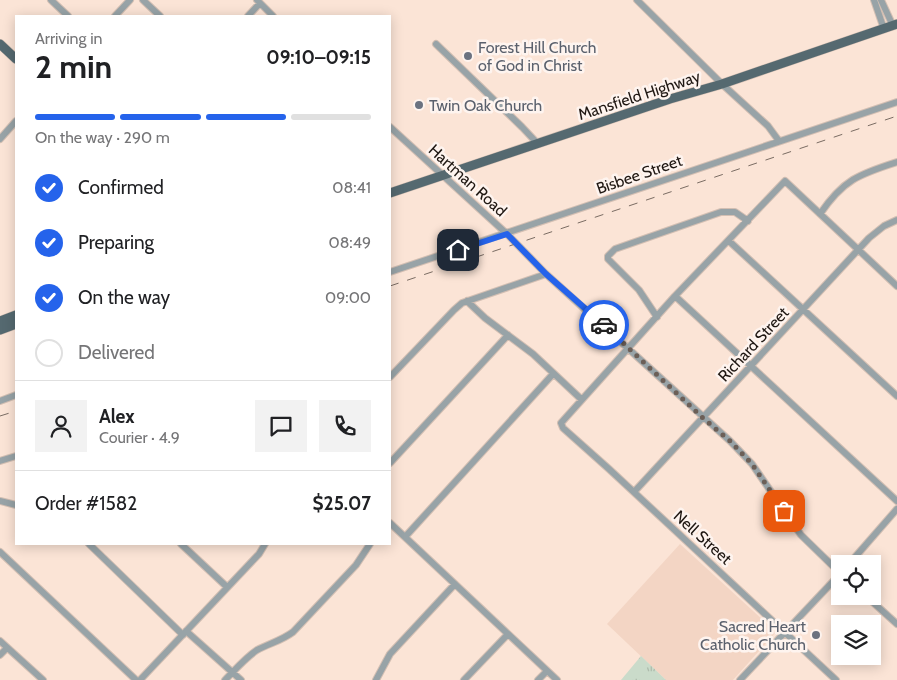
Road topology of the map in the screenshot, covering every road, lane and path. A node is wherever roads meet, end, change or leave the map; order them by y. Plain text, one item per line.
1 (51, 0) edge
2 (130, 0) edge
3 (143, 0) edge
4 (637, 0) edge
5 (874, 0) edge
6 (881, 0) edge
7 (258, 2) edge
8 (67, 15) edge
9 (116, 15) edge
10 (159, 15) edge
11 (249, 15) edge
12 (272, 15) edge
13 (895, 25) edge
14 (884, 29) junction
15 (0, 44) edge
16 (436, 44) dead end
17 (15, 58) edge
18 (722, 84) junction
19 (897, 102) edge
20 (15, 122) edge
21 (391, 129) edge
22 (0, 139) edge
23 (779, 140) junction
24 (538, 144) junction
25 (897, 162) edge
26 (443, 175) junction
27 (391, 193) edge
28 (820, 214) junction
29 (897, 220) edge
30 (748, 221) junction
31 (507, 234) junction
32 (729, 241) junction
33 (858, 249) junction
34 (391, 272) edge
35 (546, 274) junction
36 (897, 286) edge
37 (676, 296) junction
38 (466, 301) junction
39 (804, 309) junction
40 (15, 315) edge
41 (657, 317) junction
42 (0, 320) edge
43 (15, 324) edge
44 (0, 330) edge
45 (508, 335) junction
46 (628, 347) junction
47 (751, 367) junction
48 (553, 374) junction
49 (391, 376) edge
50 (15, 395) edge
51 (897, 396) edge
52 (581, 399) junction
53 (0, 401) edge
54 (703, 418) junction
55 (15, 456) edge
56 (0, 461) edge
57 (391, 462) edge
58 (634, 492) junction
59 (0, 501) edge
60 (897, 501) edge
61 (15, 505) edge
62 (897, 509) edge
63 (391, 524) edge
64 (405, 536) junction
65 (90, 545) edge
66 (182, 545) edge
67 (265, 545) edge
68 (369, 545) edge
69 (0, 552) edge
70 (857, 555) edge
71 (831, 564) edge
72 (831, 583) edge
73 (455, 584) junction
74 (227, 587) junction
75 (876, 605) edge
76 (897, 624) edge
77 (785, 632) junction
78 (184, 633) junction
79 (508, 634) junction
80 (0, 641) edge
81 (7, 648) junction
82 (0, 655) edge
83 (547, 671) junction
84 (233, 672) junction
85 (42, 680) edge
86 (136, 680) edge
87 (140, 680) edge
88 (225, 680) edge
89 (241, 680) edge
90 (376, 680) edge
91 (464, 680) edge
92 (538, 680) edge
93 (557, 680) edge
94 (740, 680) edge
95 (835, 680) edge

1 - 8 street
2 - 9 street
3 - 10 street
4 - 18 street
5 - 14 street
6 - 13 street
7 - 11 street
7 - 12 street
13 - 14 main road, Mansfield Highway
14 - 18 main road, Mansfield Highway
15 - 17 main road
16 - 24 street
18 - 23 street
18 - 24 main road, Mansfield Highway
19 - 23 street, Bisbee Street
20 - 22 street
21 - 26 street, Hartman Road
23 - 31 street, Bisbee Street
24 - 26 main road, Mansfield Highway
25 - 28 street
26 - 27 main road, Mansfield Highway
26 - 31 street, Hartman Road
28 - 30 street
28 - 33 street
29 - 33 street, Richard Street
30 - 32 street
30 - 41 street
31 - 34 street, Bisbee Street
31 - 35 street, Hartman Road
32 - 37 street
32 - 39 street
33 - 36 street
33 - 39 street, Richard Street
35 - 38 street
35 - 46 street, Hartman Road
37 - 41 street
37 - 47 street
38 - 45 street
38 - 49 street
39 - 47 street, Richard Street
39 - 51 street
40 - 42 main road
41 - 46 street
43 - 44 main road
45 - 48 street
45 - 57 street
46 - 52 street
46 - 54 street, Hartman Road
47 - 54 street, Richard Street
47 - 60 street
48 - 52 street
48 - 64 street
50 - 53 street
52 - 58 street, Nell Street
54 - 58 street, Richard Street
54 - 71 street, Hartman Road
55 - 56 street
58 - 77 street, Nell Street
59 - 61 street
62 - 70 street
63 - 64 street
64 - 73 street
65 - 78 street
66 - 74 street
67 - 74 street
68 - 84 street
69 - 86 street
72 - 77 street
73 - 79 street
73 - 90 street
74 - 78 street
75 - 76 street
77 - 94 street
77 - 95 street, Nell Street
78 - 84 street
78 - 87 street
79 - 83 street
79 - 91 street
80 - 81 street
81 - 82 street
81 - 85 street
83 - 92 street
83 - 93 street
84 - 88 street
84 - 89 street

